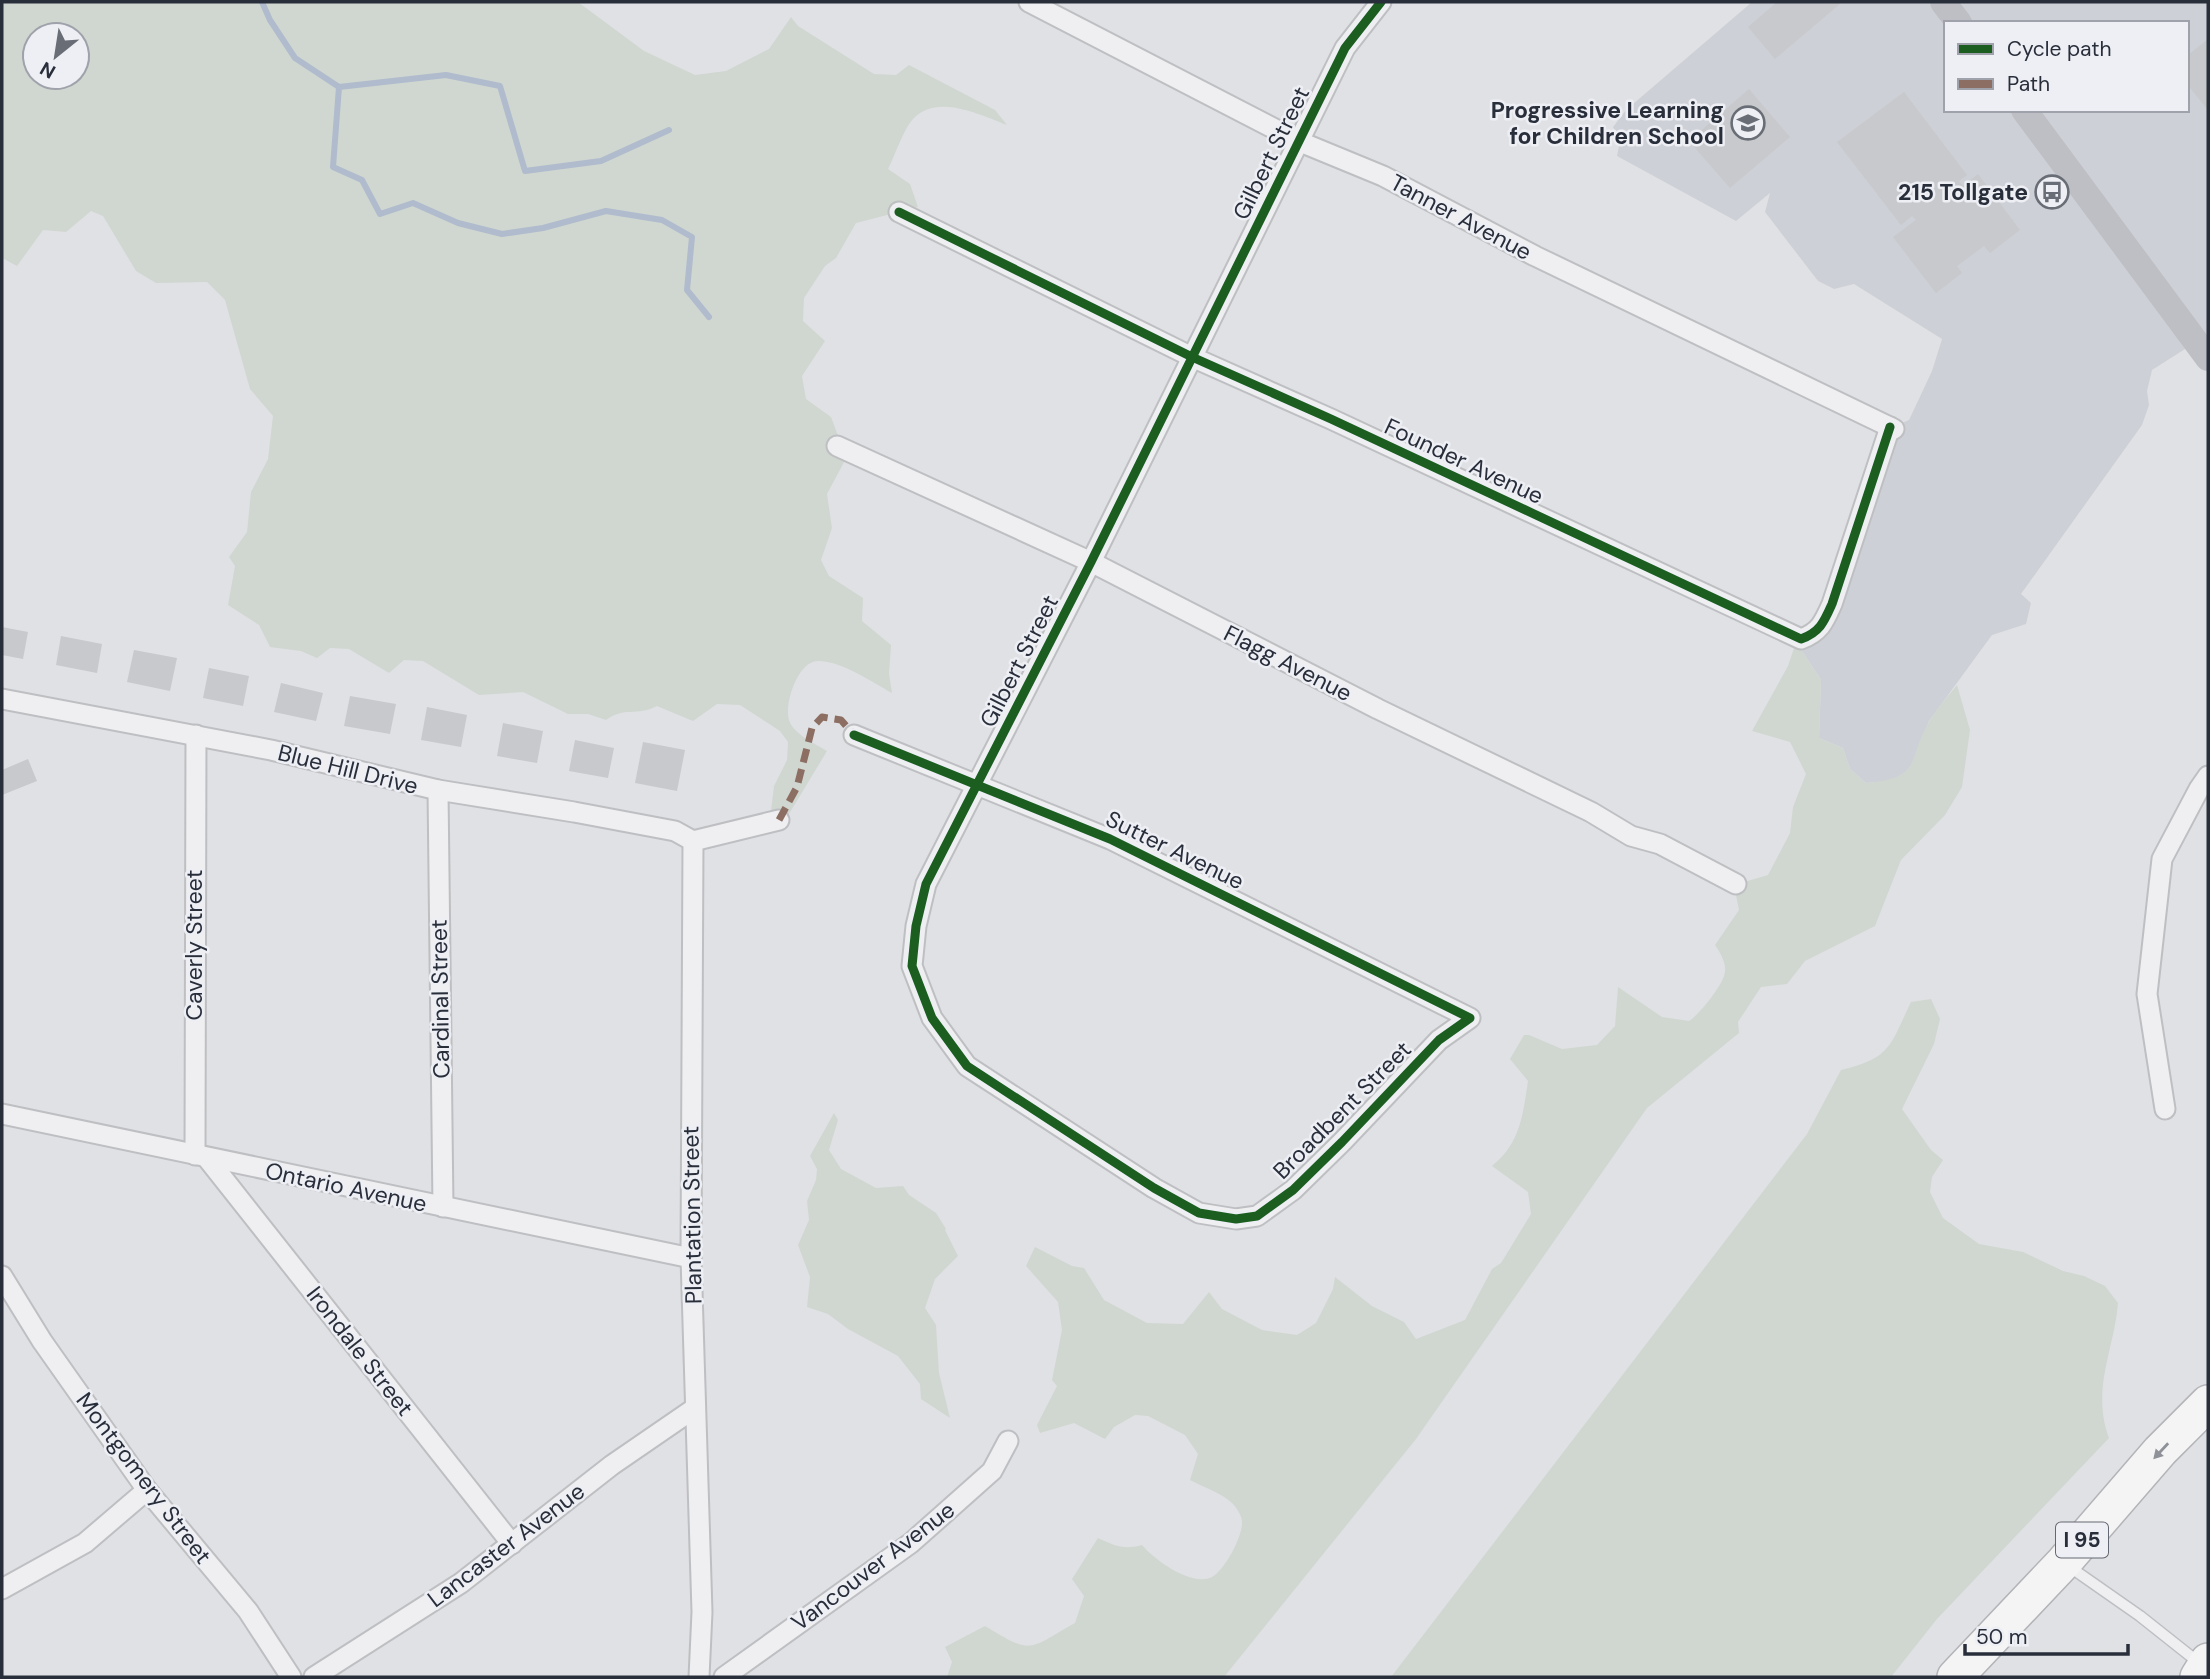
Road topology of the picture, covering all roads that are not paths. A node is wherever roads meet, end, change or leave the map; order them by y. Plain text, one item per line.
1 (1029, 2) edge
2 (1381, 2) edge
3 (1943, 2) edge
4 (1957, 21) edge
5 (2025, 112) edge
6 (1298, 141) junction
7 (899, 212) dead end
8 (1192, 358) junction
9 (2208, 358) edge
10 (1892, 428) joint
11 (837, 446) dead end
12 (1091, 562) junction
13 (2, 699) edge
14 (195, 735) junction
15 (854, 735) dead end
16 (2208, 776) edge
17 (978, 783) junction
18 (439, 790) junction
19 (779, 820) dead end
20 (693, 841) junction
21 (1736, 884) dead end
22 (1470, 1018) joint
23 (2165, 1110) dead end
24 (2, 1114) edge
25 (201, 1156) junction
26 (443, 1207) junction
27 (1236, 1219) joint
28 (691, 1258) junction
29 (2, 1276) edge
30 (2208, 1403) edge
31 (695, 1408) junction
32 (1008, 1441) dead end
33 (147, 1490) junction
34 (512, 1544) junction
35 (2064, 1562) junction
36 (2, 1589) edge
37 (2203, 1669) edge
38 (291, 1677) edge
39 (314, 1677) edge
40 (699, 1677) edge
41 (724, 1677) edge
42 (1955, 1677) edge

1 - 6 street, Tanner Avenue
2 - 6 street, Gilbert Street
3 - 4 main road
5 - 9 main road
6 - 8 street, Gilbert Street
6 - 10 street, Tanner Avenue
7 - 8 street, Founder Avenue
8 - 10 street, Founder Avenue
8 - 12 street, Gilbert Street
11 - 12 street, Flagg Avenue
12 - 17 street, Gilbert Street
12 - 21 street, Flagg Avenue
13 - 14 street, Blue Hill Drive
14 - 18 street, Blue Hill Drive
14 - 25 street, Caverly Street
15 - 17 street, Sutter Avenue
16 - 23 street
17 - 22 street, Sutter Avenue
17 - 27 street, Gilbert Street
18 - 20 street, Blue Hill Drive
18 - 26 street, Cardinal Street
19 - 20 street
20 - 28 street, Plantation Street
22 - 27 street, Broadbent Street
24 - 25 street, Ontario Avenue
25 - 26 street, Ontario Avenue
25 - 34 street, Irondale Street
26 - 28 street, Ontario Avenue
28 - 31 street, Plantation Street
29 - 33 street, Montgomery Street
30 -> 35 highway, I 95
31 - 34 street, Lancaster Avenue
31 - 40 street, Plantation Street
32 - 41 street, Vancouver Avenue
33 - 36 street
33 - 38 street, Montgomery Street
34 - 39 street, Lancaster Avenue
35 - 37 lane
35 - 42 highway, I 95

